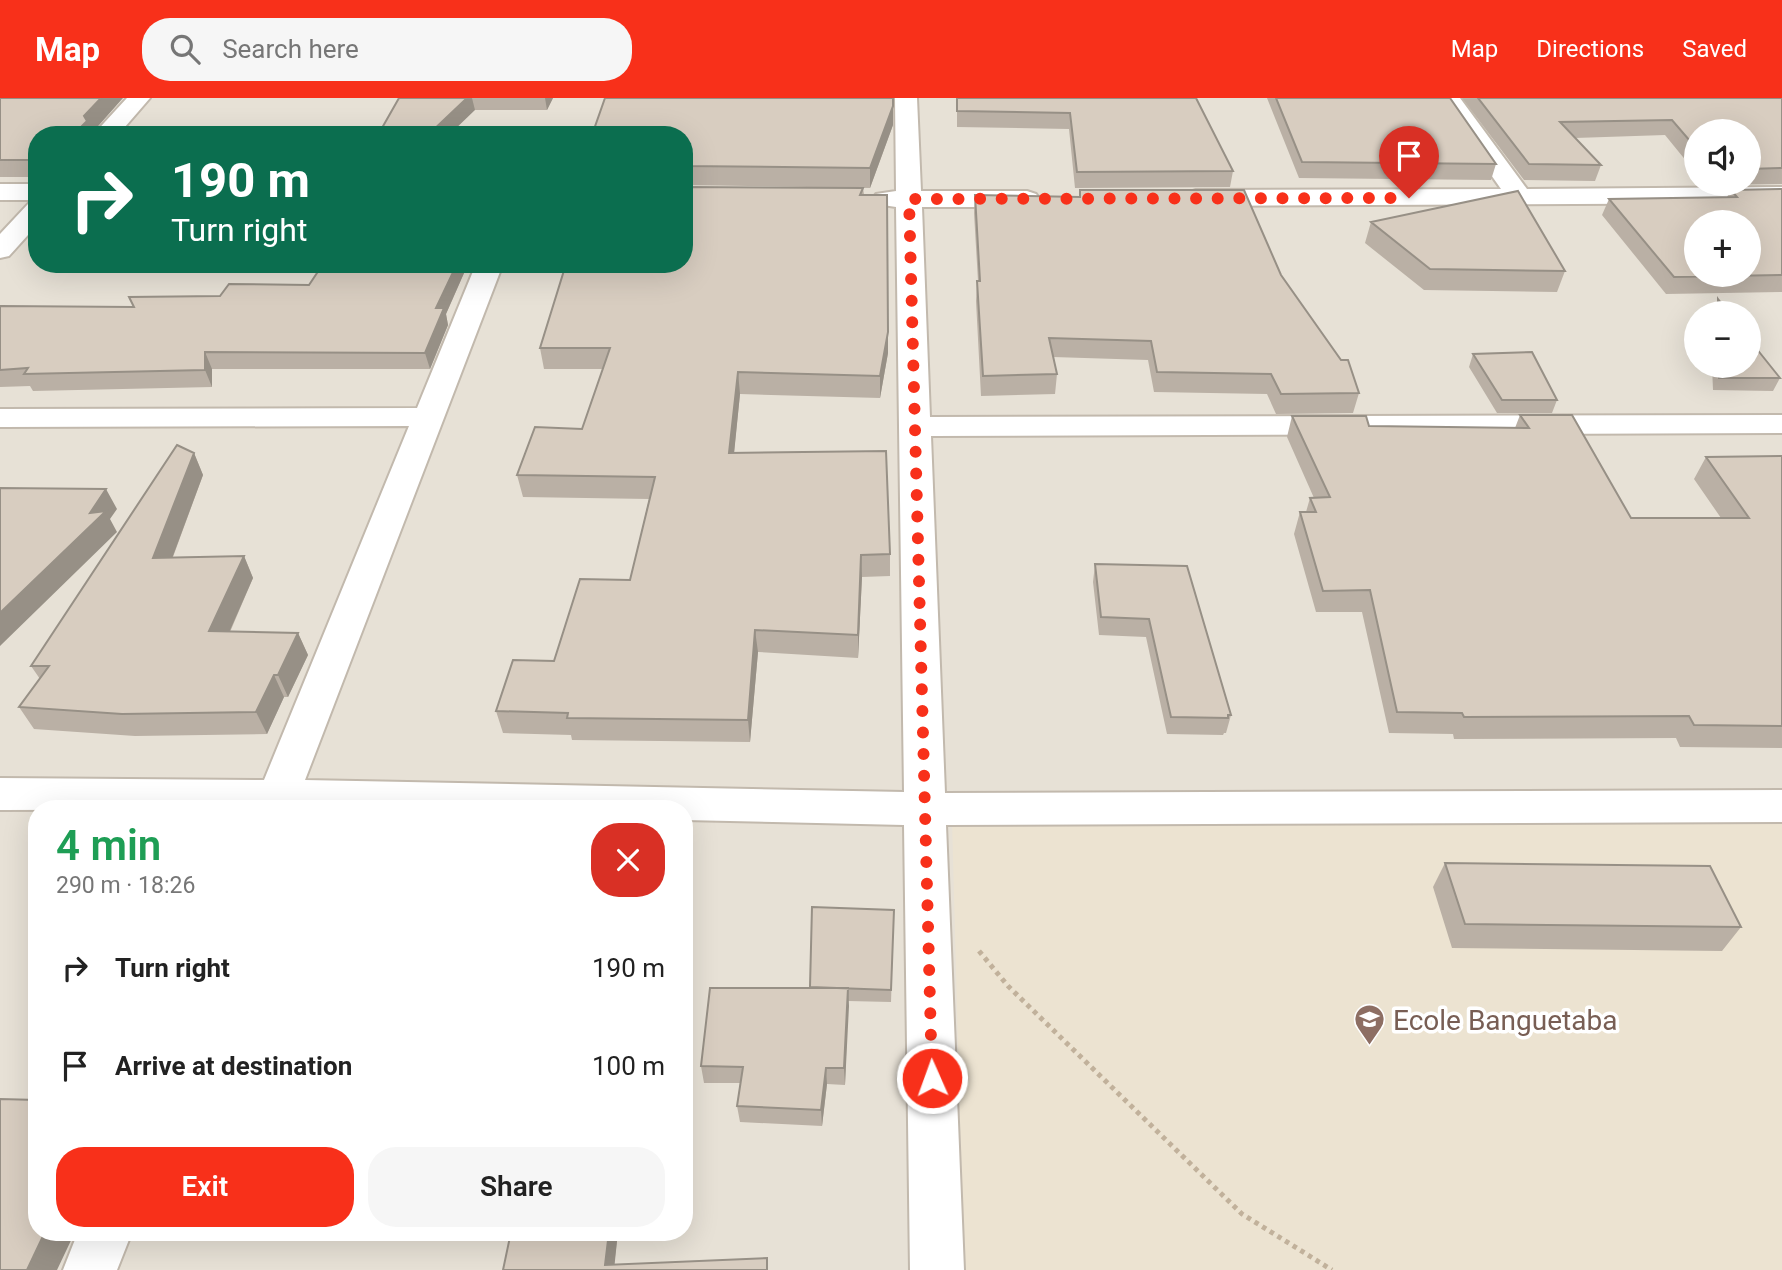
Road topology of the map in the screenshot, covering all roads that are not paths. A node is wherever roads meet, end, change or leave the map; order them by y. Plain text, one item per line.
1 (139, 98) edge
2 (906, 98) edge
3 (1448, 98) edge
4 (113, 126) edge
5 (0, 192) edge
6 (28, 192) edge
7 (1782, 195) edge
8 (1520, 197) junction
9 (856, 198) edge
10 (1172, 198) edge
11 (909, 199) junction
12 (1048, 199) edge
13 (28, 219) edge
14 (0, 250) edge
15 (485, 273) edge
16 (429, 417) junction
17 (0, 418) edge
18 (1782, 424) edge
19 (915, 427) junction
20 (0, 794) edge
21 (207, 800) edge
22 (277, 800) edge
23 (693, 806) edge
24 (1782, 806) edge
25 (925, 809) junction
26 (101, 1241) edge
27 (90, 1270) edge
28 (937, 1270) edge

1 - 4 street
2 - 11 street
3 - 8 street
5 - 6 street
7 - 8 street
8 - 10 street
9 - 11 street
11 - 12 street
11 - 19 street
13 - 14 street
15 - 16 street
16 - 17 street
16 - 22 street
18 - 19 street
19 - 25 street
20 - 21 street
23 - 25 street
24 - 25 street
25 - 28 street
26 - 27 street

